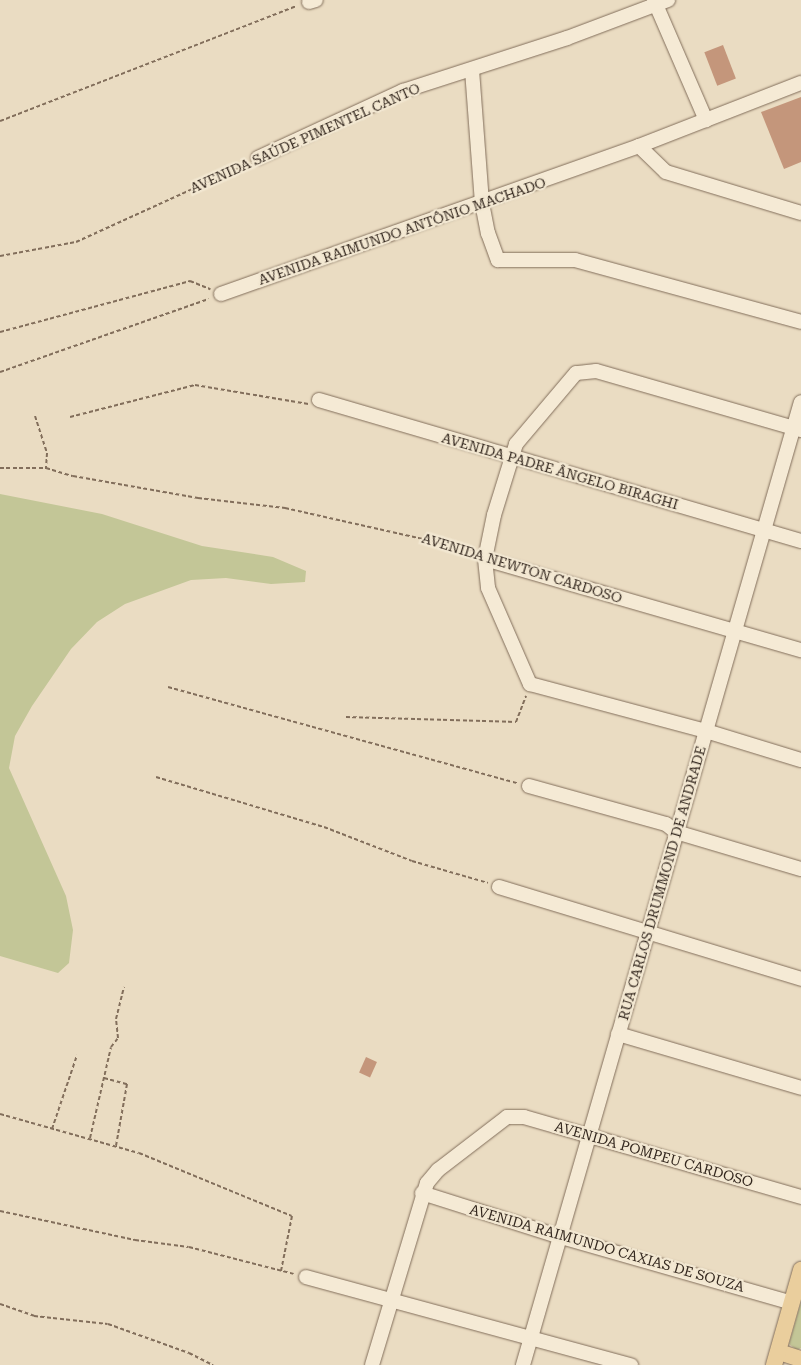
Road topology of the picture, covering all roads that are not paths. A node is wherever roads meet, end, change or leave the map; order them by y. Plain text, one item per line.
1 (659, 2) edge
2 (472, 70) junction
3 (801, 83) edge
4 (706, 120) junction
5 (639, 146) junction
6 (258, 158) road end
7 (482, 203) junction
8 (801, 213) edge
9 (221, 294) road end
10 (801, 322) edge
11 (320, 400) road end
12 (801, 402) edge
13 (797, 429) edge
14 (511, 458) junction
15 (763, 530) junction
16 (801, 541) edge
17 (485, 559) junction
18 (735, 631) junction
19 (801, 650) edge
20 (706, 731) junction
21 (801, 760) edge
22 (529, 786) road end
23 (676, 832) junction
24 (801, 868) edge
25 (499, 887) road end
26 (647, 932) junction
27 (801, 979) edge
28 (618, 1034) junction
29 (801, 1088) edge
30 (590, 1135) junction
31 (422, 1193) junction
32 (801, 1197) edge
33 (560, 1237) junction
34 (801, 1270) edge
35 (306, 1277) road end
36 (390, 1299) junction
37 (792, 1303) junction
38 (532, 1336) junction
39 (777, 1358) edge
40 (801, 1359) edge
41 (372, 1365) edge
42 (523, 1365) edge
43 (631, 1365) edge

1 - 2 street, AVENIDA SAÚDE PIMENTEL CANTO
1 - 4 street
2 - 6 street, AVENIDA SAÚDE PIMENTEL CANTO
2 - 7 street
3 - 4 street, AVENIDA RAIMUNDO ANTÔNIO MACHADO
4 - 5 street, AVENIDA RAIMUNDO ANTÔNIO MACHADO
5 - 7 street, AVENIDA RAIMUNDO ANTÔNIO MACHADO
5 - 8 street
7 - 9 street, AVENIDA RAIMUNDO ANTÔNIO MACHADO
7 - 10 street
11 - 14 street, AVENIDA PADRE ÂNGELO BIRAGHI
12 - 13 street, RUA CARLOS DRUMMOND DE ANDRADE
13 - 14 street
13 - 15 street, RUA CARLOS DRUMMOND DE ANDRADE
14 - 15 street, AVENIDA PADRE ÂNGELO BIRAGHI
14 - 17 street
15 - 16 street, AVENIDA PADRE ÂNGELO BIRAGHI
15 - 18 street, RUA CARLOS DRUMMOND DE ANDRADE
17 - 18 street, AVENIDA NEWTON CARDOSO
17 - 20 street
18 - 19 street, AVENIDA NEWTON CARDOSO
18 - 20 street, RUA CARLOS DRUMMOND DE ANDRADE
20 - 21 street
20 - 23 street, RUA CARLOS DRUMMOND DE ANDRADE
22 - 23 street
23 - 24 street
23 - 26 street, RUA CARLOS DRUMMOND DE ANDRADE
25 - 26 street
26 - 27 street
26 - 28 street, RUA CARLOS DRUMMOND DE ANDRADE
28 - 29 street
28 - 30 street, RUA CARLOS DRUMMOND DE ANDRADE
30 - 31 street, AVENIDA POMPEU CARDOSO
30 - 32 street, AVENIDA POMPEU CARDOSO
30 - 33 street, RUA CARLOS DRUMMOND DE ANDRADE
31 - 33 street, AVENIDA RAIMUNDO CAXIAS DE SOUZA
31 - 36 street
33 - 37 street, AVENIDA RAIMUNDO CAXIAS DE SOUZA
33 - 38 street, RUA CARLOS DRUMMOND DE ANDRADE
34 - 37 main road
35 - 36 street
36 - 38 street
36 - 41 street
37 - 39 main road
38 - 42 street, RUA CARLOS DRUMMOND DE ANDRADE
38 - 43 street
39 - 40 main road

